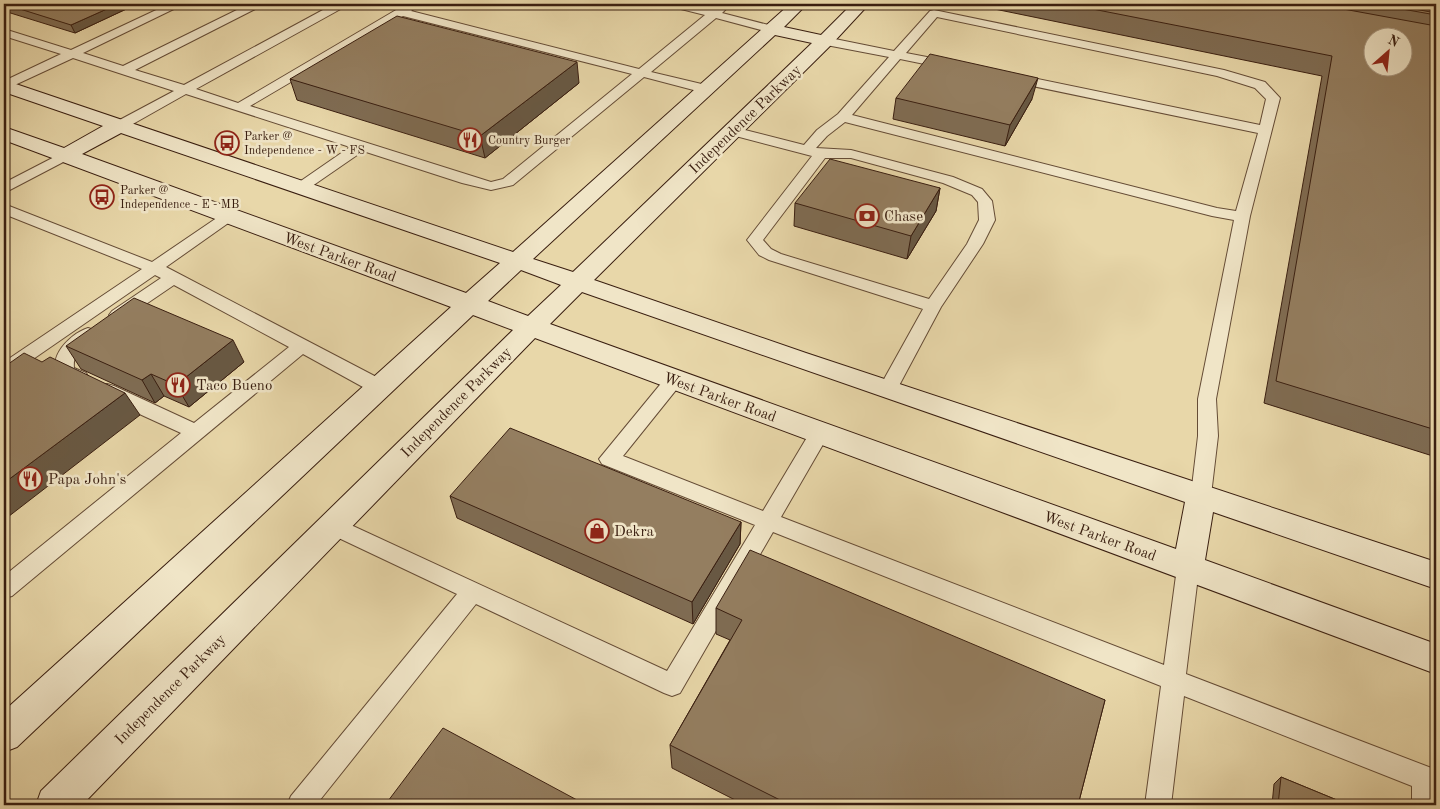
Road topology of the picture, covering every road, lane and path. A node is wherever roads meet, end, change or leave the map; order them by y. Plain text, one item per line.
1 (178, 4) edge
2 (256, 4) edge
3 (342, 4) edge
4 (415, 4) edge
5 (673, 4) edge
6 (726, 4) edge
7 (799, 4) edge
8 (861, 4) edge
9 (936, 8) edge
10 (400, 12) junction
11 (716, 13) junction
12 (772, 29) junction
13 (4, 32) edge
14 (825, 41) junction
15 (71, 54) junction
16 (898, 55) junction
17 (964, 68) edge
18 (123, 71) junction
19 (642, 73) junction
20 (1002, 75) edge
21 (4, 86) edge
22 (705, 89) junction
23 (183, 90) junction
24 (238, 108) junction
25 (843, 117) junction
26 (119, 126) junction
27 (1266, 130) junction
28 (733, 131) junction
29 (4, 133) edge
30 (360, 146) junction
31 (814, 152) junction
32 (64, 156) junction
33 (300, 188) junction
34 (4, 189) edge
35 (4, 209) edge
36 (229, 216) junction
37 (1242, 216) junction
38 (517, 261) junction
39 (154, 268) junction
40 (173, 278) junction
41 (577, 283) junction
42 (469, 304) junction
43 (934, 306) junction
44 (531, 328) junction
45 (301, 346) junction
46 (4, 370) edge
47 (674, 380) junction
48 (379, 387) junction
49 (887, 390) junction
50 (196, 432) junction
51 (819, 434) junction
52 (1201, 495) junction
53 (768, 522) junction
54 (333, 526) junction
55 (1188, 568) junction
56 (1436, 575) edge
57 (4, 588) edge
58 (472, 592) junction
59 (1436, 659) edge
60 (1175, 680) junction
61 (4, 735) edge
62 (1431, 781) edge
63 (55, 805) edge
64 (300, 805) edge
65 (1158, 805) edge
66 (1426, 805) edge

1 - 15 lane
2 - 18 lane
3 - 23 lane
4 - 10 lane
5 - 11 lane
6 - 11 lane
7 - 12 main road
8 - 14 main road, Independence Parkway
9 - 16 lane
9 - 27 lane
10 - 19 lane
10 - 24 lane
11 - 12 lane
11 - 19 lane
12 - 14 main road
12 - 22 main road
13 - 15 lane
14 - 16 lane
14 - 28 main road, Independence Parkway
15 - 18 lane
15 - 21 lane
16 - 17 lane
16 - 25 lane
18 - 23 lane
19 - 22 lane
19 - 30 lane
20 - 27 lane
21 - 26 main road
22 - 38 main road
23 - 24 lane
23 - 26 lane
24 - 30 lane
25 - 31 lane
25 - 37 lane
26 - 32 main road
26 - 33 main road
27 - 37 lane
28 - 31 lane
28 - 41 main road, Independence Parkway
29 - 32 main road, West Parker Road
30 - 33 lane
31 - 43 lane
31 - 43 lane
32 - 34 lane
32 - 36 main road, West Parker Road
33 - 38 main road
35 - 39 lane
36 - 39 lane
36 - 42 main road, West Parker Road
37 - 52 lane
38 - 41 main road
38 - 42 main road
39 - 40 lane
39 - 46 lane
40 - 45 lane
40 - 50 lane
41 - 44 main road, Independence Parkway
41 - 49 main road
42 - 44 main road, West Parker Road
42 - 48 main road
43 - 49 lane
44 - 47 main road, West Parker Road
44 - 54 main road, Independence Parkway
45 - 48 lane
45 - 50 lane
47 - 51 main road, West Parker Road
47 - 53 lane
48 - 61 main road
49 - 52 main road
50 - 57 lane
51 - 53 lane
51 - 55 main road, West Parker Road
52 - 55 main road
52 - 56 main road
53 - 58 lane
53 - 60 lane
54 - 58 lane
54 - 63 main road, Independence Parkway
55 - 59 main road, West Parker Road
55 - 60 lane
58 - 64 lane
60 - 62 lane
60 - 65 lane
62 - 66 lane

